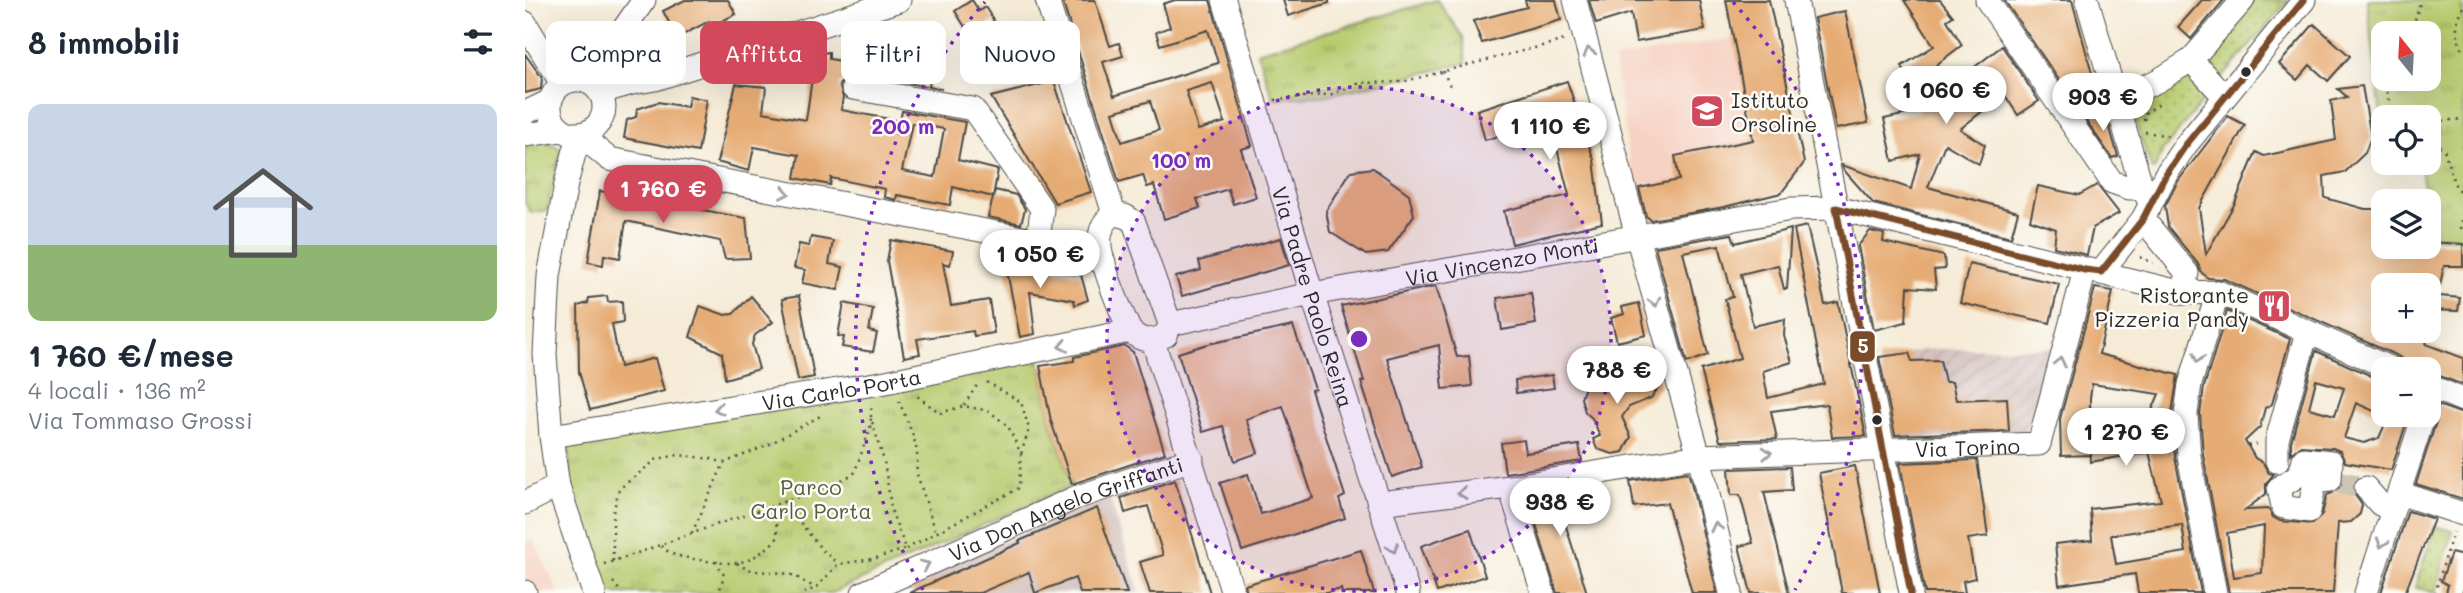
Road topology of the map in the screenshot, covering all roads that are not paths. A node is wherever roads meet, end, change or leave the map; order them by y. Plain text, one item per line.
1 (644, 0) edge
2 (899, 0) edge
3 (1048, 0) edge
4 (1224, 0) edge
5 (1575, 0) edge
6 (1795, 0) edge
7 (1987, 0) edge
8 (2087, 0) edge
9 (2243, 0) edge
10 (2304, 0) edge
11 (525, 23) edge
12 (2191, 60) junction
13 (853, 88) dead end
14 (583, 92) junction
15 (2224, 96) junction
16 (2117, 100) junction
17 (525, 113) edge
18 (577, 132) junction
19 (525, 135) edge
20 (2145, 203) junction
21 (1836, 208) junction
22 (1114, 214) junction
23 (1637, 236) junction
24 (1038, 242) junction
25 (1104, 261) junction
26 (2093, 271) junction
27 (2218, 292) junction
28 (2183, 293) junction
29 (1313, 294) junction
30 (1170, 324) junction
31 (1130, 331) junction
32 (2308, 332) junction
33 (1153, 341) junction
34 (2371, 360) edge
35 (2441, 394) edge
36 (2463, 400) edge
37 (2420, 427) edge
38 (551, 436) junction
39 (1884, 448) junction
40 (1699, 456) junction
41 (1192, 459) junction
42 (2287, 462) junction
43 (558, 486) junction
44 (1510, 487) junction
45 (2366, 488) tunnel mouth
46 (2396, 501) junction
47 (525, 503) edge
48 (1379, 503) junction
49 (2461, 513) edge
50 (594, 593) edge
51 (863, 593) edge
52 (1233, 593) edge
53 (1408, 593) edge
54 (1543, 593) edge
55 (1731, 593) edge
56 (1911, 593) edge
57 (2215, 593) edge
58 (2366, 593) edge

1 - 14 street
2 - 14 street
3 - 22 street
4 - 29 street, Via Padre Paolo Reina
23 -> 5 street
6 - 21 street
7 - 20 street
8 - 16 street
9 - 12 street
10 - 15 street
11 - 14 street
12 - 15 street
12 - 16 street
13 - 24 street
14 - 17 street
14 - 18 street
14 - 18 street
15 - 20 street
16 - 20 street
18 - 19 street
18 -> 24 street
18 - 38 street
20 - 26 street
20 - 28 street
21 - 23 street, Via Vincenzo Monti
21 - 26 street, Via Vincenzo Monti
21 - 39 street
22 - 25 street
22 - 30 street
23 - 29 street, Via Vincenzo Monti
23 -> 40 street
24 - 25 street
25 - 31 street
26 - 28 street, Via Vincenzo Monti
39 -> 26 street, Via Torino
27 - 28 street, Via Vincenzo Monti
27 - 32 street
27 -> 57 street
29 - 30 street, Via Vincenzo Monti
29 - 48 street, Via Padre Paolo Reina
30 - 33 street
31 - 33 street
31 -> 38 street, Via Carlo Porta
32 - 34 street
32 - 42 street
33 - 41 street
35 - 36 street
37 - 46 street
38 - 43 street
40 -> 39 street
39 - 56 street
40 - 44 street
55 -> 40 street
51 -> 41 street, Via Don Angelo Griffanti
41 - 52 street
42 - 42 street
43 - 47 street
43 - 50 street
44 -> 48 street
44 - 54 street
45 - 46 street
46 - 49 street
46 -> 58 street
48 -> 53 street, Via Padre Paolo Reina

